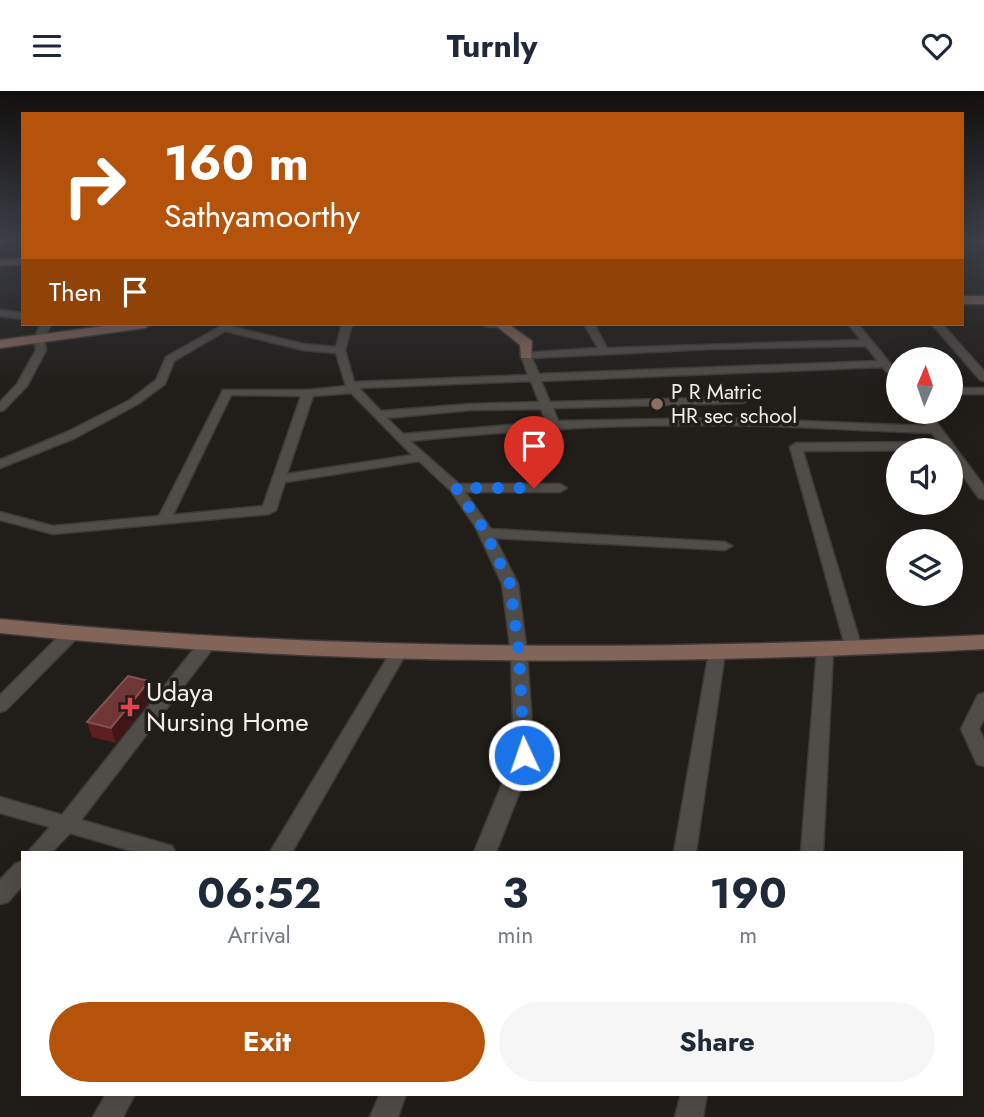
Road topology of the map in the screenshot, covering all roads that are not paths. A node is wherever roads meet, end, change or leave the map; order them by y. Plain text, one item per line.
1 (984, 299) edge
2 (964, 300) edge
3 (0, 313) edge
4 (21, 316) edge
5 (45, 326) edge
6 (130, 326) edge
7 (224, 326) edge
8 (346, 326) edge
9 (503, 326) edge
10 (590, 326) edge
11 (855, 326) edge
12 (939, 326) edge
13 (39, 338) junction
14 (869, 343) junction
15 (0, 344) edge
16 (340, 350) junction
17 (604, 351) junction
18 (526, 355) junction
19 (886, 363) joint
20 (536, 376) junction
21 (984, 378) edge
22 (352, 387) junction
23 (963, 391) edge
24 (984, 391) edge
25 (307, 393) junction
26 (743, 400) dead end
27 (546, 405) junction
28 (0, 408) edge
29 (379, 415) junction
30 (553, 424) junction
31 (932, 424) edge
32 (937, 430) junction
33 (400, 438) junction
34 (942, 438) edge
35 (886, 446) edge
36 (422, 457) junction
37 (0, 464) edge
38 (963, 466) edge
39 (279, 479) junction
40 (456, 488) junction
41 (560, 488) dead end
42 (984, 495) edge
43 (0, 516) edge
44 (164, 519) junction
45 (485, 533) junction
46 (725, 546) dead end
47 (0, 626) edge
48 (72, 633) junction
49 (984, 642) edge
50 (207, 644) junction
51 (854, 649) junction
52 (400, 650) junction
53 (825, 651) junction
54 (717, 652) junction
55 (519, 653) junction
56 (984, 699) edge
57 (0, 706) edge
58 (984, 759) edge
59 (0, 805) edge
60 (66, 824) junction
61 (40, 851) edge
62 (160, 851) edge
63 (282, 851) edge
64 (485, 851) edge
65 (685, 851) edge
66 (812, 851) edge
67 (21, 872) edge
68 (0, 895) edge
69 (121, 1096) edge
70 (392, 1096) edge
71 (694, 1096) edge
72 (107, 1117) edge
73 (384, 1117) edge
74 (689, 1117) edge

1 - 2 street
3 - 4 street
5 - 13 street
6 - 13 street
7 - 16 street
7 - 37 street
8 - 16 street
9 - 18 street
10 - 17 street
11 - 14 street
12 - 21 street
13 - 15 street
13 - 28 street
14 - 17 street
14 - 19 street
16 - 22 street
17 - 18 street
18 - 20 street
19 - 20 street
20 - 22 street
20 - 27 street
22 - 25 street
22 - 29 street
23 - 24 street
25 - 39 street
25 - 44 street
26 - 27 street
27 - 29 street
27 - 30 street
29 - 33 street
30 - 32 street
30 - 33 street
31 - 32 street
32 - 34 street
33 - 36 street
35 - 51 street
36 - 39 street
36 - 40 street
38 - 42 street
39 - 44 street
40 - 41 street
40 - 45 street
43 - 44 street
45 - 46 street
45 - 55 street
47 - 48 street
48 - 50 street
48 - 57 street
49 - 51 street
50 - 52 street
50 - 60 street
51 - 53 street
52 - 55 street
52 - 63 street
53 - 54 street
53 - 66 street
54 - 55 street
54 - 65 street
55 - 64 street
56 - 58 street
59 - 60 street
60 - 61 street
60 - 62 street
67 - 68 street
69 - 72 street
70 - 73 street
71 - 74 street

